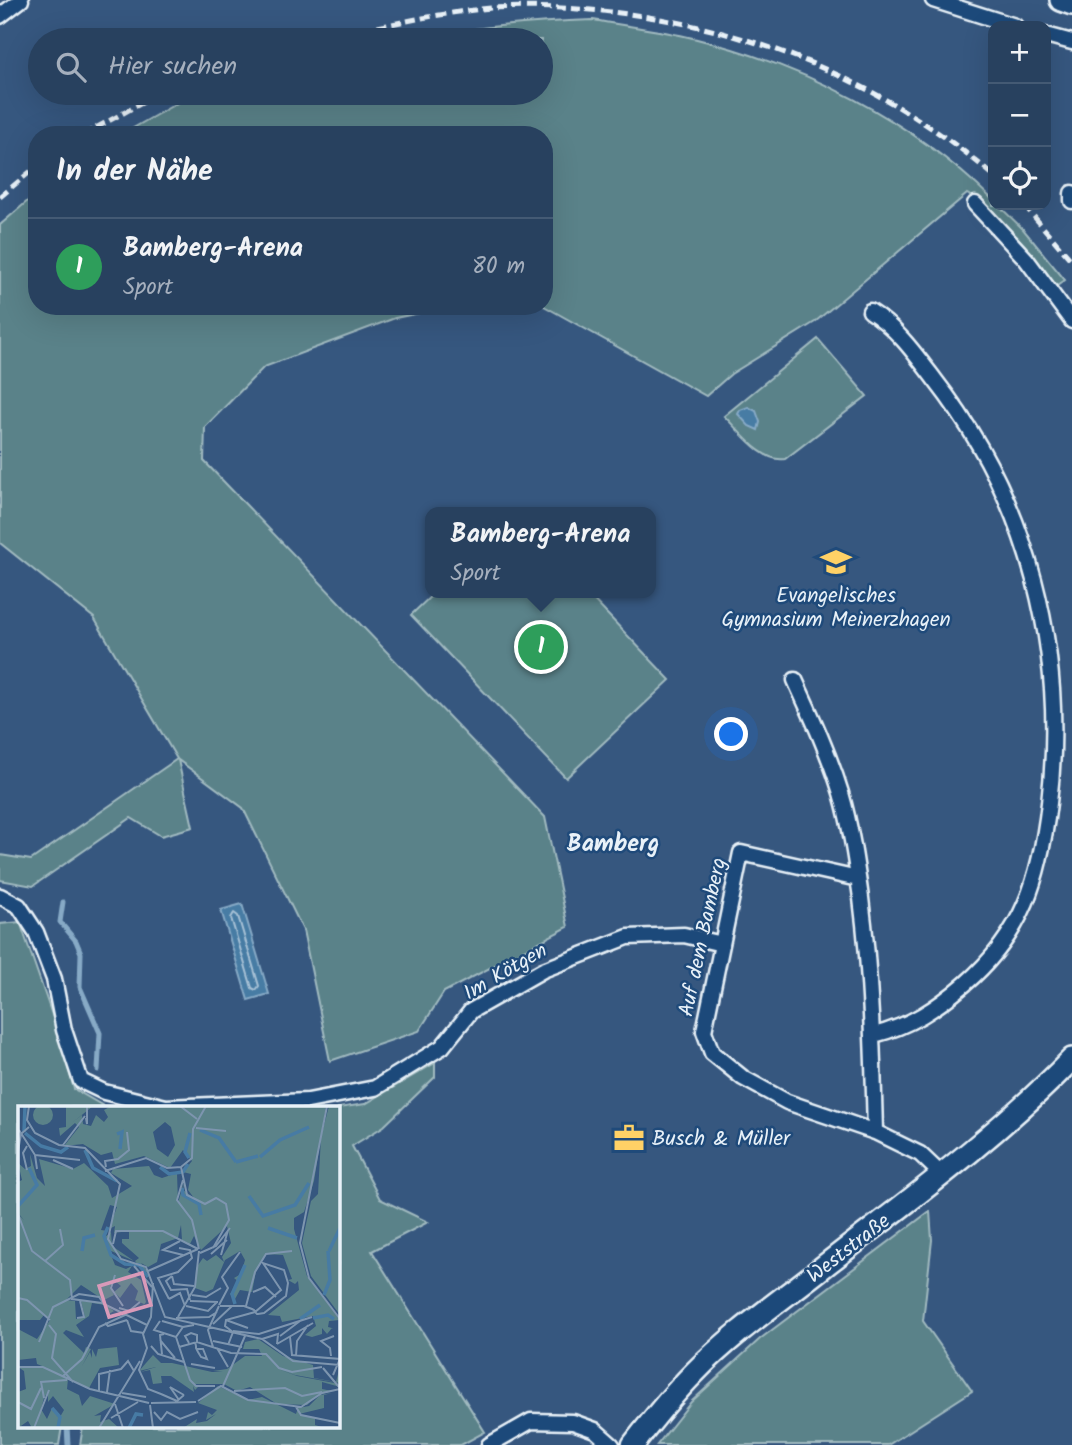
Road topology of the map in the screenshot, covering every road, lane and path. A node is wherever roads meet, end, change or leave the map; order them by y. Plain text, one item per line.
1 (21, 0) edge
2 (933, 0) edge
3 (1061, 0) edge
4 (1072, 4) edge
5 (0, 16) edge
6 (999, 21) edge
7 (1051, 36) edge
8 (1072, 42) edge
9 (1072, 193) edge
10 (1072, 201) edge
11 (975, 204) dead end
12 (870, 312) dead end
13 (1072, 321) edge
14 (794, 680) dead end
15 (858, 878) junction
16 (0, 896) edge
17 (722, 944) junction
18 (874, 1035) junction
19 (1072, 1059) edge
20 (162, 1106) edge
21 (190, 1106) edge
22 (875, 1132) junction
23 (942, 1175) junction
24 (489, 1445) edge
25 (612, 1445) edge
26 (634, 1445) edge

1 - 5 street
2 - 6 street
3 - 4 main road
7 - 8 street
9 - 10 street
11 - 13 street
12 - 18 street
14 - 15 street
15 - 17 street, Auf dem Bamberg
15 - 18 street
16 - 20 street, Im Kötgen
17 - 21 street, Im Kötgen
17 - 22 street, Auf dem Bamberg
18 - 22 street
19 - 23 main road, Weststraße
22 - 23 street, Auf dem Bamberg
23 - 26 main road, Weststraße
24 - 25 street

